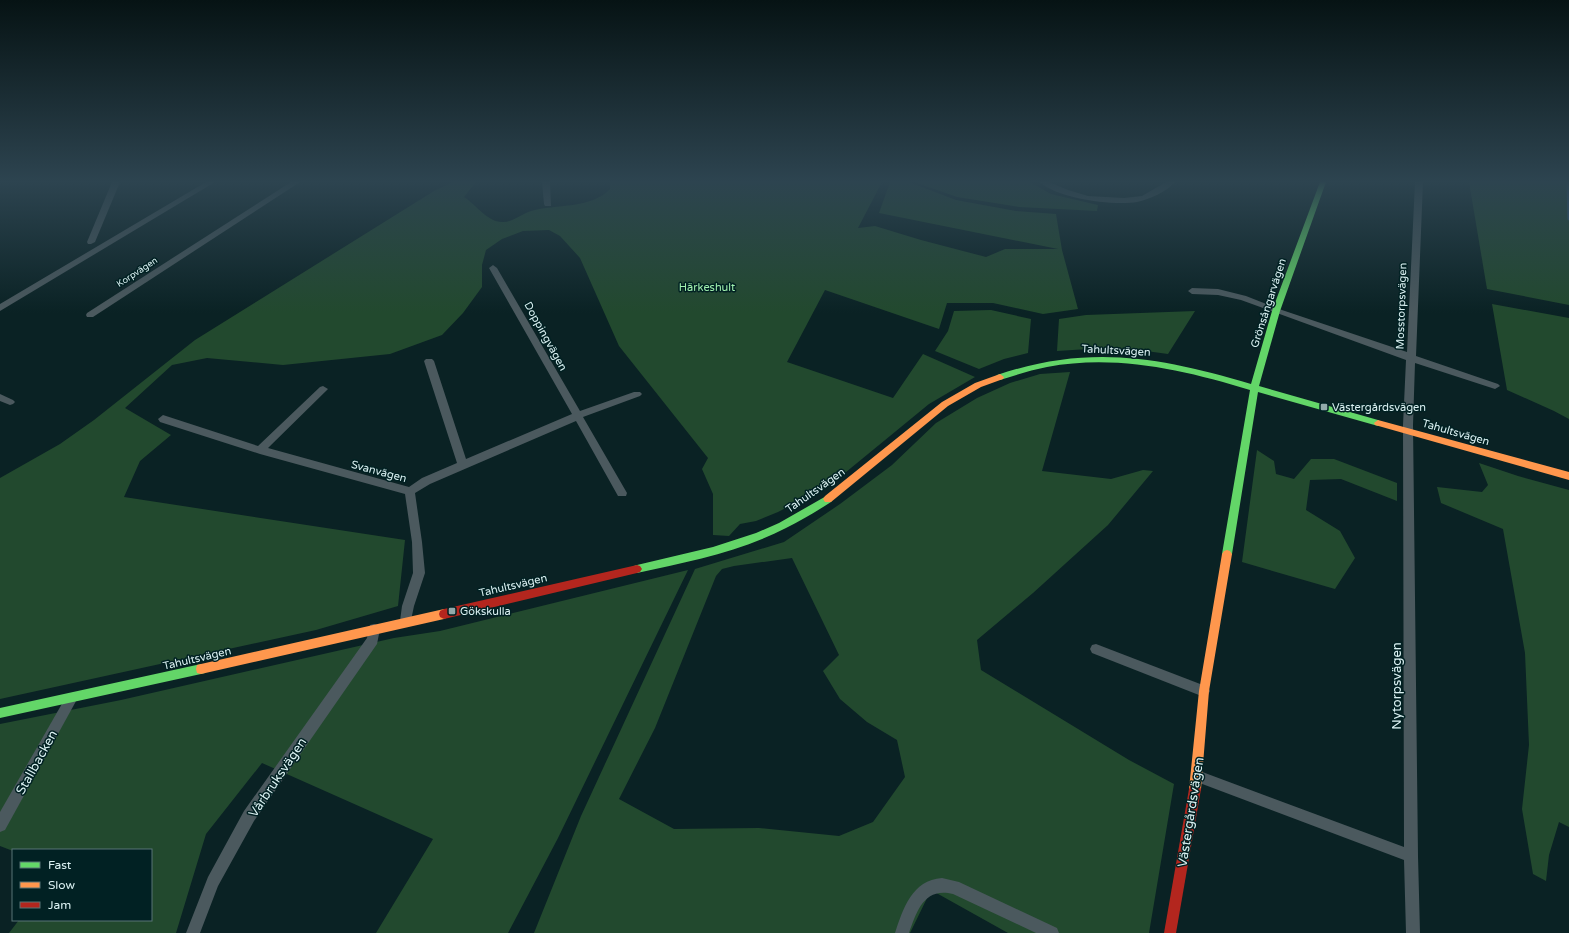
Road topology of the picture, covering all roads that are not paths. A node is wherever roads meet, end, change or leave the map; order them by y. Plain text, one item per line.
1 (98, 226) edge
2 (138, 226) edge
3 (229, 226) edge
4 (1307, 226) edge
5 (1416, 226) edge
6 (91, 242) dead end
7 (493, 268) dead end
8 (1192, 291) dead end
9 (0, 308) edge
10 (1276, 311) junction
11 (90, 315) dead end
12 (1411, 358) junction
13 (429, 361) dead end
14 (1495, 386) dead end
15 (1255, 388) junction
16 (322, 389) dead end
17 (636, 394) dead end
18 (0, 397) edge
19 (10, 402) dead end
20 (577, 416) junction
21 (163, 419) dead end
22 (1409, 434) junction
23 (260, 450) junction
24 (462, 465) junction
25 (1569, 476) edge
26 (410, 491) junction
27 (622, 493) dead end
28 (406, 622) junction
29 (374, 629) junction
30 (1096, 649) dead end
31 (1204, 691) junction
32 (71, 699) junction
33 (0, 713) edge
34 (1197, 776) junction
35 (0, 825) edge
36 (1411, 856) junction
37 (193, 933) edge
38 (902, 933) edge
39 (1052, 933) edge
40 (1170, 933) edge
41 (1413, 933) edge

1 - 6 street
2 - 9 street
3 - 11 street, Korpvägen
4 - 10 street, Grönsångarvägen
5 - 12 street, Mosstorpsvägen
7 - 20 street, Doppingvägen
8 - 10 street, Mosstorpsvägen
10 - 12 street, Mosstorpsvägen
10 - 15 street, Grönsångarvägen
12 - 14 street, Mosstorpsvägen
12 - 22 street, Mosstorpsvägen
13 - 24 street
15 - 22 street, Tahultsvägen
15 - 28 street, Tahultsvägen
15 - 31 street, Västergårdsvägen
16 - 23 street
17 - 20 street
18 - 19 street
20 - 24 street
20 - 27 street, Doppingvägen
21 - 23 street, Svanvägen
22 - 25 street, Tahultsvägen
22 - 36 street, Nytorpsvägen
23 - 26 street, Svanvägen
24 - 26 street
26 - 28 street, Svanvägen
28 - 29 street, Tahultsvägen
29 - 32 street, Tahultsvägen
29 - 37 street, Vårbruksvägen
30 - 31 street
31 - 34 street, Västergårdsvägen
32 - 33 street, Tahultsvägen
32 - 35 street, Stallbacken
34 - 36 street
34 - 40 street, Västergårdsvägen
36 - 41 street, Nytorpsvägen
38 - 39 street

